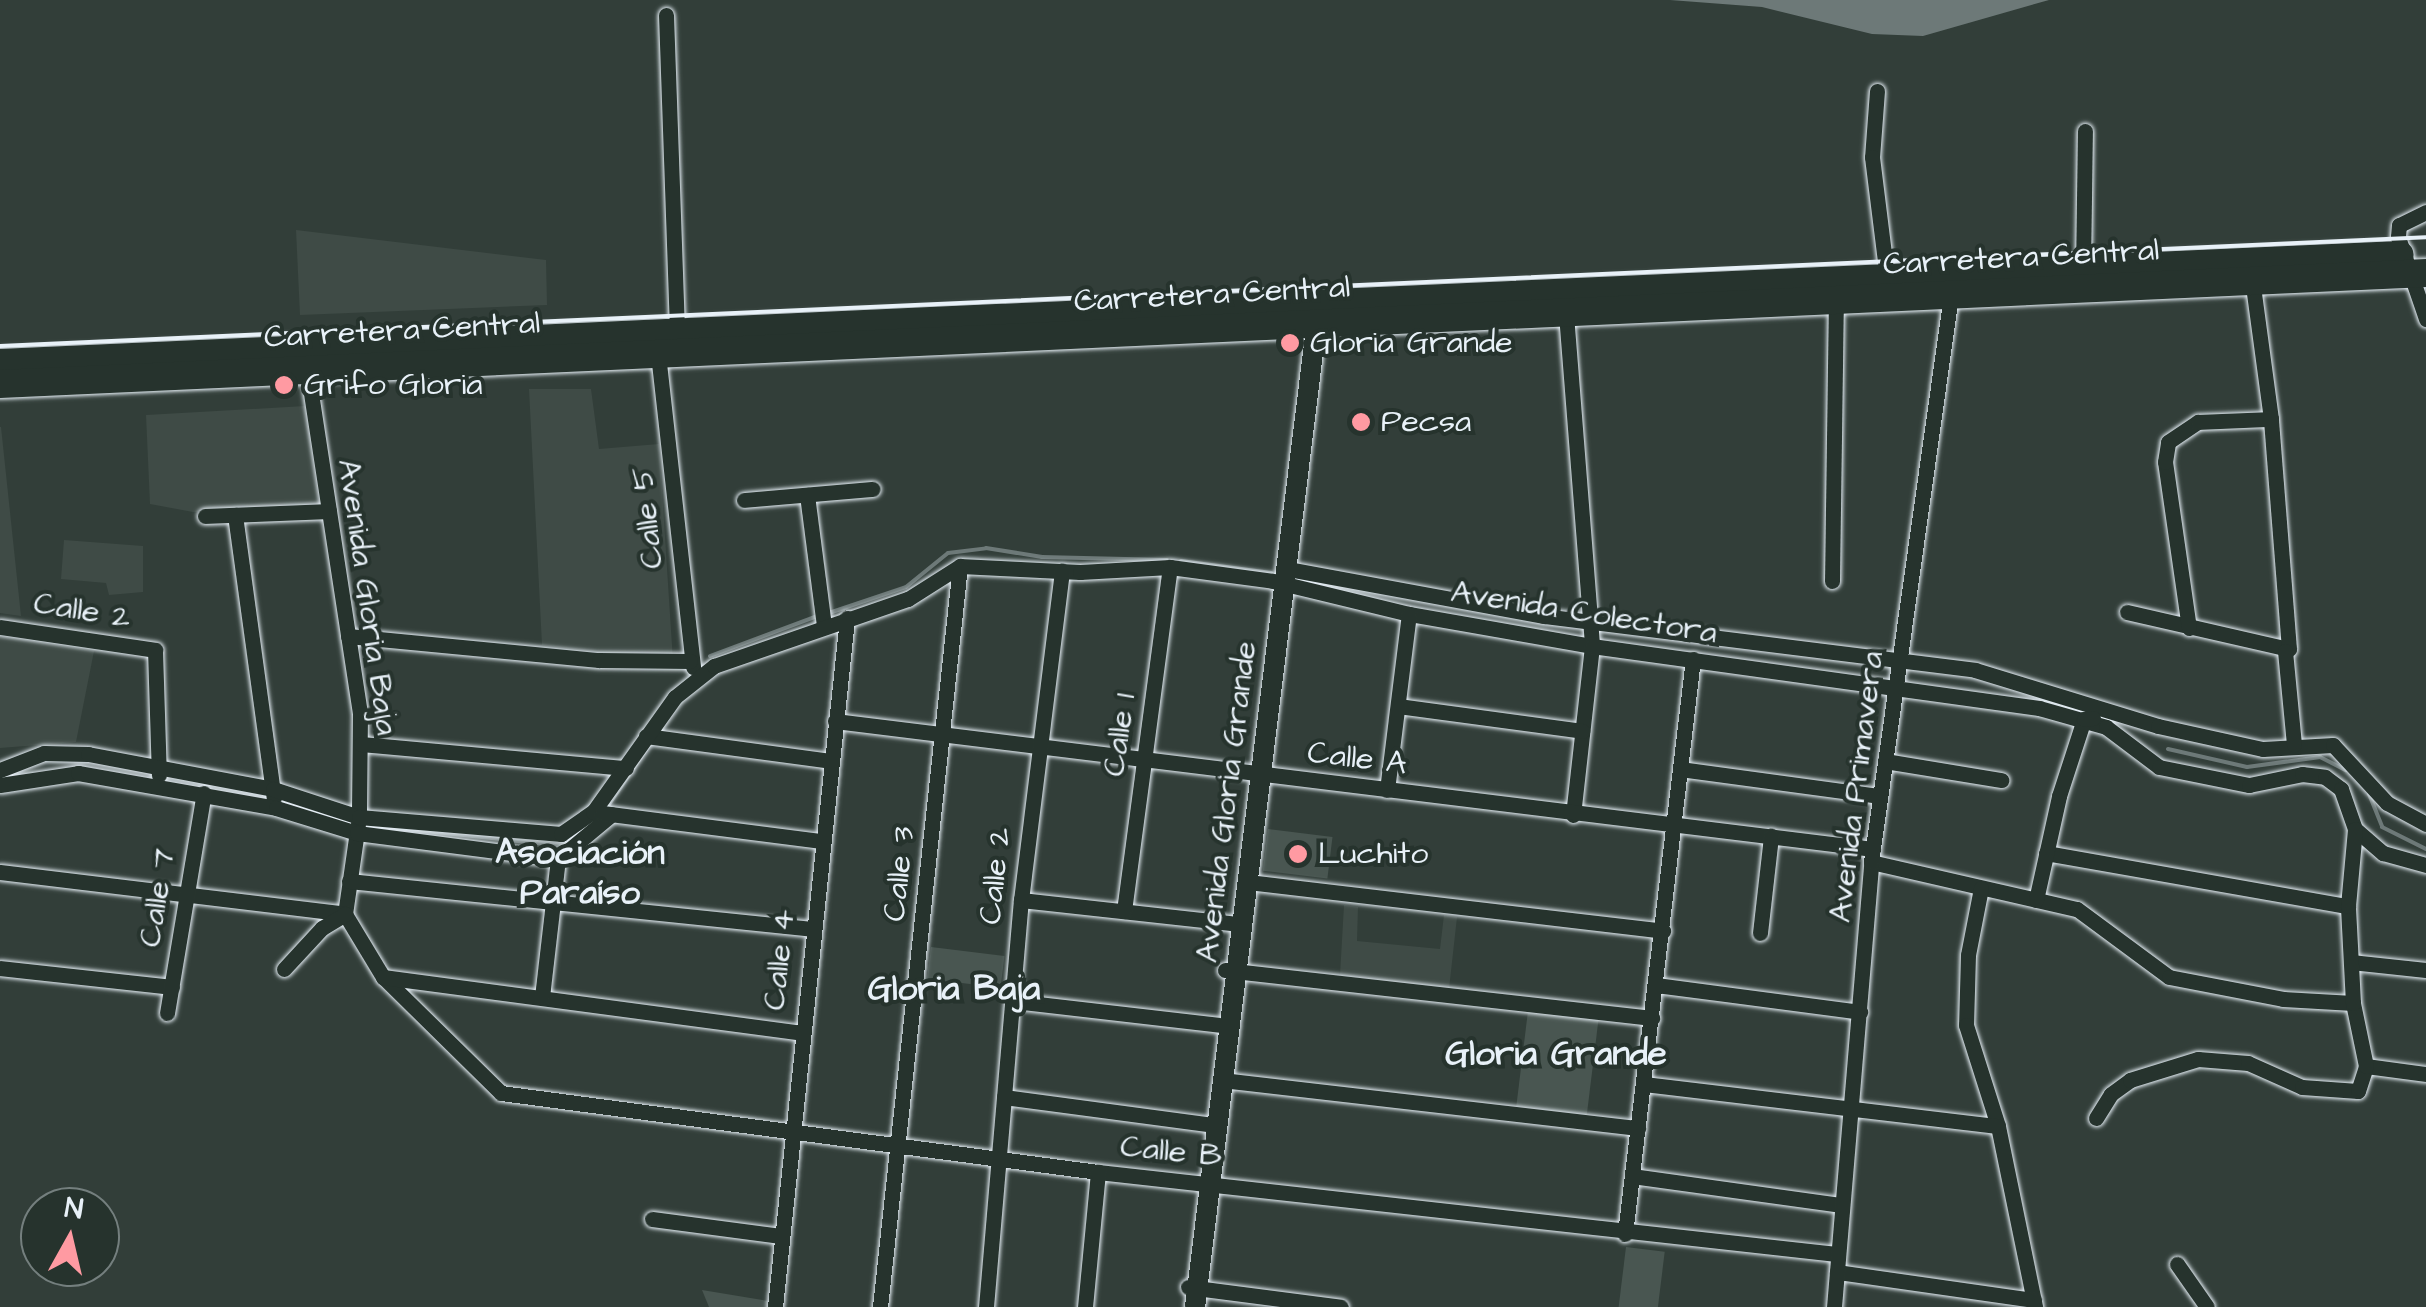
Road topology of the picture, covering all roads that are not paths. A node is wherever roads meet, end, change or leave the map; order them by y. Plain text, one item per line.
1 (666, 15) dead end
2 (1878, 90) dead end
3 (2085, 131) dead end
4 (2426, 212) edge
5 (2417, 264) edge
6 (2082, 270) junction
7 (2252, 272) junction
8 (1887, 278) junction
9 (1952, 286) junction
10 (1836, 302) junction
11 (1566, 314) junction
12 (1312, 316) junction
13 (2426, 319) edge
14 (668, 344) junction
15 (306, 360) junction
16 (0, 363) edge
17 (0, 384) edge
18 (2272, 419) junction
19 (873, 490) dead end
20 (807, 495) junction
21 (744, 500) dead end
22 (329, 511) junction
23 (236, 515) junction
24 (206, 516) dead end
25 (960, 566) junction
26 (1170, 567) junction
27 (1062, 571) junction
28 (1282, 579) junction
29 (1832, 582) dead end
30 (2127, 612) dead end
31 (1409, 614) junction
32 (846, 618) junction
33 (1590, 620) junction
34 (0, 626) edge
35 (824, 626) junction
36 (2189, 628) junction
37 (348, 636) junction
38 (1592, 646) junction
39 (2286, 652) junction
40 (1694, 659) junction
41 (1899, 661) junction
42 (693, 668) junction
43 (1895, 685) junction
44 (1398, 706) junction
45 (2121, 712) junction
46 (2084, 720) junction
47 (835, 721) junction
48 (1582, 731) junction
49 (646, 736) junction
50 (943, 736) junction
51 (361, 744) junction
52 (2294, 745) junction
53 (1038, 748) junction
54 (1144, 760) junction
55 (830, 761) junction
56 (1885, 761) junction
57 (158, 765) junction
58 (626, 768) junction
59 (1680, 769) junction
60 (1256, 773) junction
61 (2001, 780) dead end
62 (1, 782) edge
63 (159, 785) junction
64 (273, 789) junction
65 (1388, 790) junction
66 (204, 793) junction
67 (1880, 796) junction
68 (276, 808) junction
69 (593, 812) junction
70 (612, 814) junction
71 (1573, 814) junction
72 (1670, 824) junction
73 (2426, 824) edge
74 (358, 825) junction
75 (2355, 829) junction
76 (1771, 836) junction
77 (820, 841) junction
78 (2046, 853) junction
79 (1872, 856) junction
80 (558, 859) junction
81 (2426, 865) edge
82 (0, 872) edge
83 (349, 881) junction
84 (1248, 882) junction
85 (1980, 888) junction
86 (186, 892) junction
87 (1020, 900) junction
88 (2036, 900) junction
89 (552, 902) junction
90 (2348, 906) junction
91 (1124, 912) junction
92 (346, 914) junction
93 (1231, 923) junction
94 (810, 930) junction
95 (1663, 931) junction
96 (1760, 933) dead end
97 (2351, 962) junction
98 (0, 968) edge
99 (284, 969) dead end
100 (2426, 970) edge
101 (1230, 971) junction
102 (383, 977) junction
103 (1656, 985) junction
104 (172, 987) junction
105 (542, 997) junction
106 (1013, 1001) junction
107 (2353, 1003) junction
108 (167, 1012) dead end
109 (1860, 1012) junction
110 (1652, 1018) junction
111 (1219, 1024) junction
112 (800, 1033) junction
113 (2366, 1066) junction
114 (2426, 1074) edge
115 (1222, 1080) junction
116 (1644, 1084) junction
117 (1004, 1097) junction
118 (1851, 1110) junction
119 (2096, 1118) dead end
120 (1207, 1124) junction
121 (1998, 1126) junction
122 (1638, 1128) junction
123 (793, 1134) junction
124 (898, 1146) junction
125 (997, 1159) junction
126 (1098, 1172) junction
127 (1632, 1176) junction
128 (1204, 1183) junction
129 (1840, 1205) junction
130 (652, 1219) dead end
131 (1624, 1234) junction
132 (782, 1236) junction
133 (1836, 1254) junction
134 (2177, 1264) dead end
135 (1837, 1272) junction
136 (1191, 1297) edge
137 (1301, 1304) edge
138 (2035, 1304) edge
139 (775, 1307) edge
140 (880, 1307) edge
141 (986, 1307) edge
142 (1085, 1307) edge
143 (1341, 1307) edge
144 (1834, 1307) edge
145 (2207, 1307) edge

1 - 14 street, Calle 5
2 - 8 street
3 - 6 street
4 - 5 street
5 - 7 highway, Carretera Central
5 - 13 street
6 - 7 highway, Carretera Central
6 - 9 highway, Carretera Central
7 - 9 highway, Carretera Central
7 - 18 street
8 - 9 highway, Carretera Central
8 - 12 highway, Carretera Central
9 - 10 highway, Carretera Central
9 - 41 street, Avenida Primavera
10 - 11 highway, Carretera Central
10 - 29 street
11 - 12 highway, Carretera Central
11 - 33 street
12 - 14 highway, Carretera Central
12 - 28 street, Avenida Gloria Grande
14 - 15 highway, Carretera Central
14 - 42 street, Calle 5
15 - 16 highway, Carretera Central
15 - 17 highway, Carretera Central
15 - 22 street, Avenida Gloria Baja
18 - 36 street
18 - 39 street
19 - 20 street
20 - 21 street
20 - 35 street
22 - 23 street
22 - 37 street, Avenida Gloria Baja
23 - 24 street
23 - 64 street
25 - 27 street, Avenida Colectora
25 - 32 street
25 - 50 street, Calle 3
26 - 27 street, Avenida Colectora
26 - 28 street, Avenida Colectora
26 - 54 street, Calle 1
27 - 53 street, Calle 2
28 - 31 street, Avenida Colectora
28 - 33 street, Avenida Colectora
28 - 60 street, Avenida Gloria Grande
30 - 36 street
31 - 38 street, Avenida Colectora
31 - 44 street
32 - 35 street
32 - 47 street, Calle 4
33 - 38 street
33 - 41 street, Avenida Colectora
34 - 57 street, Calle 2
35 - 42 street
36 - 39 street
37 - 42 street
37 - 51 street, Avenida Gloria Baja
38 - 40 street, Avenida Colectora
38 - 48 street
39 - 52 street
40 - 43 street, Avenida Colectora
40 - 59 street
41 - 43 street, Avenida Primavera
41 - 45 street, Avenida Colectora
42 - 49 street
43 - 46 street, Avenida Colectora
43 - 56 street, Avenida Primavera
44 - 48 street
44 - 65 street
45 - 46 street
45 - 52 street, Avenida Colectora
46 - 75 street, Avenida Colectora
46 - 78 street
47 - 50 street, Calle A
47 - 55 street, Calle 4
48 - 71 street
49 - 55 street
49 - 58 street
50 - 53 street, Calle A
50 - 124 street, Calle 3
51 - 58 street
51 - 74 street, Avenida Gloria Baja
52 - 73 street, Avenida Colectora
53 - 54 street, Calle A
53 - 87 street, Calle 2
54 - 60 street, Calle A
54 - 91 street, Calle 1
55 - 77 street, Calle 4
56 - 61 street
56 - 67 street, Avenida Primavera
57 - 62 street
57 - 63 street
57 - 64 street
58 - 69 street
59 - 67 street
59 - 72 street
60 - 65 street, Calle A
60 - 84 street, Avenida Gloria Grande
60 - 93 street, Avenida Gloria Grande
62 - 63 street
63 - 66 street
64 - 68 street
64 - 74 street
65 - 71 street, Calle A
66 - 68 street
66 - 86 street, Calle 7
67 - 79 street, Avenida Primavera
68 - 74 street
69 - 70 street
69 - 74 street
70 - 77 street
70 - 80 street
71 - 72 street, Calle A
72 - 76 street, Calle A
72 - 95 street
74 - 80 street
74 - 83 street, Avenida Gloria Baja
75 - 81 street
75 - 90 street
76 - 79 street, Calle A
76 - 96 street
77 - 94 street, Calle 4
78 - 88 street
78 - 90 street
79 - 85 street, Calle A
79 - 109 street, Avenida Primavera
80 - 89 street
82 - 86 street
83 - 89 street
83 - 92 street, Avenida Gloria Baja
84 - 95 street
84 - 101 street, Avenida Gloria Grande
85 - 88 street, Calle A
85 - 121 street
86 - 92 street
86 - 104 street, Calle 7
87 - 91 street
87 - 106 street, Calle 2
88 - 107 street, Calle A
89 - 94 street
89 - 105 street
90 - 97 street
91 - 93 street
92 - 99 street
92 - 102 street
93 - 101 street, Avenida Gloria Grande
94 - 112 street, Calle 4
95 - 103 street
97 - 100 street
97 - 107 street
98 - 104 street
101 - 110 street
101 - 111 street, Avenida Gloria Grande
101 - 115 street, Avenida Gloria Grande
102 - 105 street
102 - 123 street, Calle B
103 - 109 street
103 - 110 street
104 - 108 street, Calle 7
105 - 112 street
106 - 111 street
106 - 117 street, Calle 2
107 - 113 street
109 - 118 street, Avenida Primavera
110 - 116 street
111 - 120 street, Avenida Gloria Grande
112 - 123 street, Calle 4
113 - 114 street
113 - 119 street
115 - 122 street
115 - 128 street, Avenida Gloria Grande
116 - 118 street
116 - 122 street
117 - 120 street
117 - 125 street, Calle 2
118 - 121 street
118 - 129 street, Avenida Primavera
120 - 128 street, Avenida Gloria Grande
121 - 138 street
122 - 127 street
123 - 124 street, Calle B
123 - 132 street, Calle 4
124 - 125 street, Calle B
124 - 140 street, Calle 3
125 - 126 street, Calle B
125 - 141 street, Calle 2
126 - 128 street, Calle B
126 - 142 street
127 - 129 street
127 - 131 street
128 - 131 street, Calle B
128 - 136 street, Avenida Gloria Grande
129 - 133 street, Avenida Primavera
130 - 132 street
131 - 133 street, Calle B
132 - 139 street, Calle 4
133 - 135 street, Avenida Primavera
134 - 145 street
135 - 138 street
135 - 144 street, Avenida Primavera
136 - 137 street
137 - 143 street

